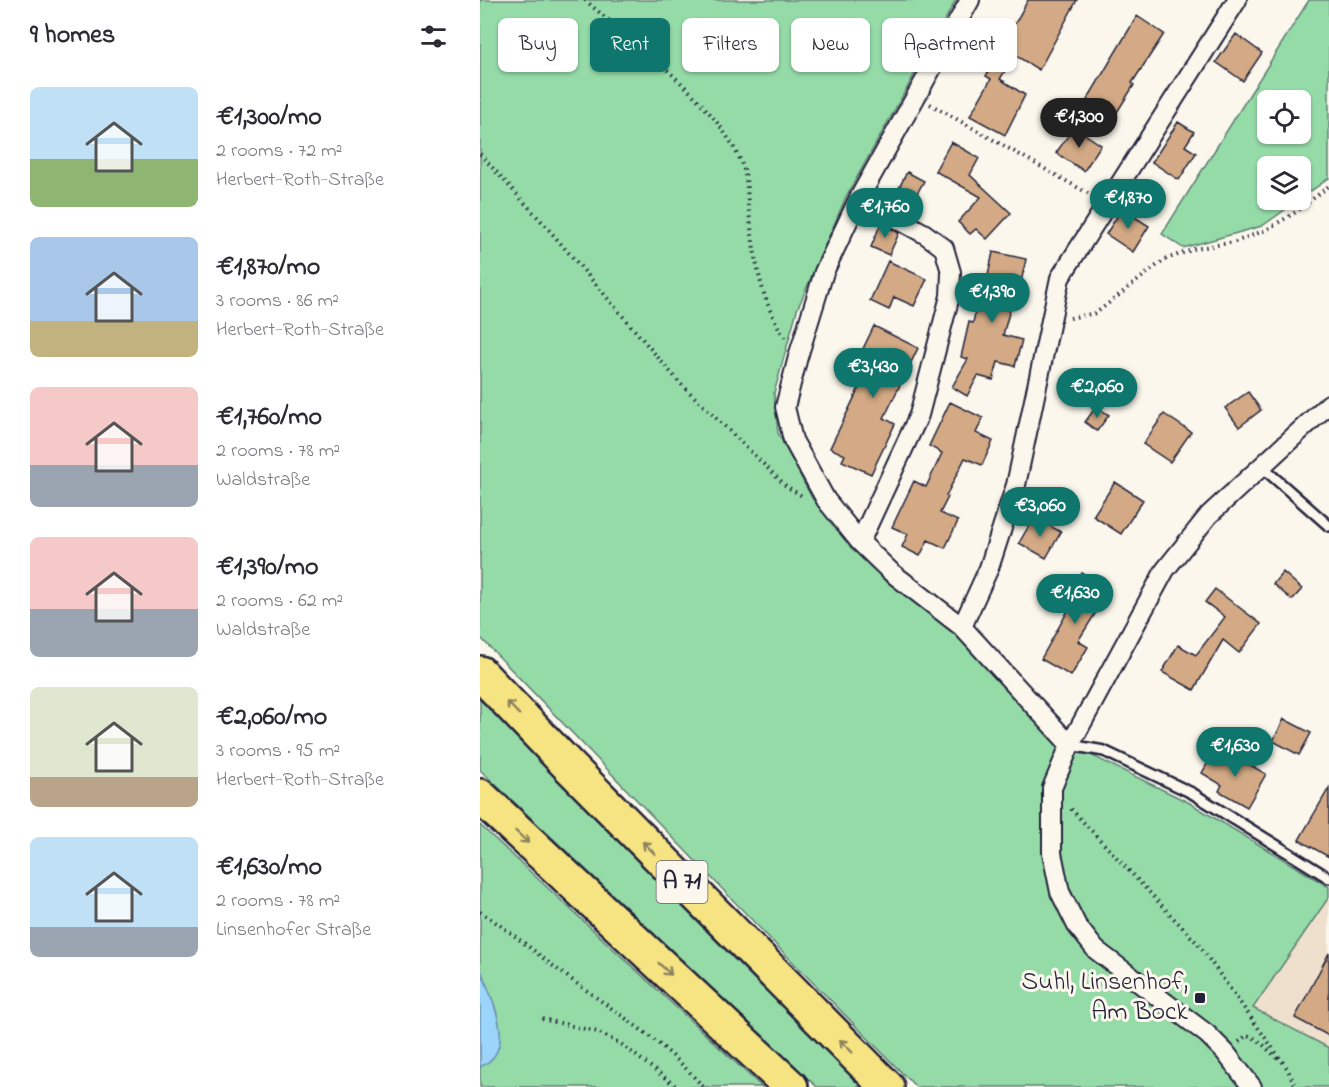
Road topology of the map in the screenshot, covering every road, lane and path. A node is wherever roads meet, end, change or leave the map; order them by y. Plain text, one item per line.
1 (585, 0) edge
2 (970, 0) edge
3 (1237, 0) edge
4 (916, 96) junction
5 (480, 154) edge
6 (1329, 186) edge
7 (860, 198) junction
8 (1107, 204) junction
9 (1052, 321) junction
10 (798, 357) junction
11 (1329, 404) edge
12 (1261, 466) junction
13 (826, 500) junction
14 (1329, 525) edge
15 (860, 542) junction
16 (962, 627) junction
17 (480, 673) edge
18 (1070, 745) junction
19 (1052, 788) junction
20 (480, 796) edge
21 (1329, 878) edge
22 (480, 912) edge
23 (542, 1019) dead end
24 (1226, 1054) junction
25 (1287, 1068) junction
26 (677, 1087) edge
27 (703, 1087) edge
28 (791, 1087) edge
29 (887, 1087) edge
30 (1252, 1087) edge
31 (1296, 1087) edge

1 - 10 path
2 - 4 street
3 - 8 street
4 - 7 street
4 - 8 path
5 - 13 path
6 - 9 path
7 - 10 street
7 - 15 street
8 - 9 street
9 - 16 street
10 - 13 street
11 - 12 street
12 - 14 lane
12 - 18 street
13 - 15 street
15 - 16 street
16 - 18 street
29 -> 17 highway, A 71
18 - 19 street
18 - 21 lane
19 - 24 street
19 - 25 path
20 -> 28 highway
22 - 27 path
23 - 26 path
24 - 25 path
24 - 30 street
25 - 31 path

